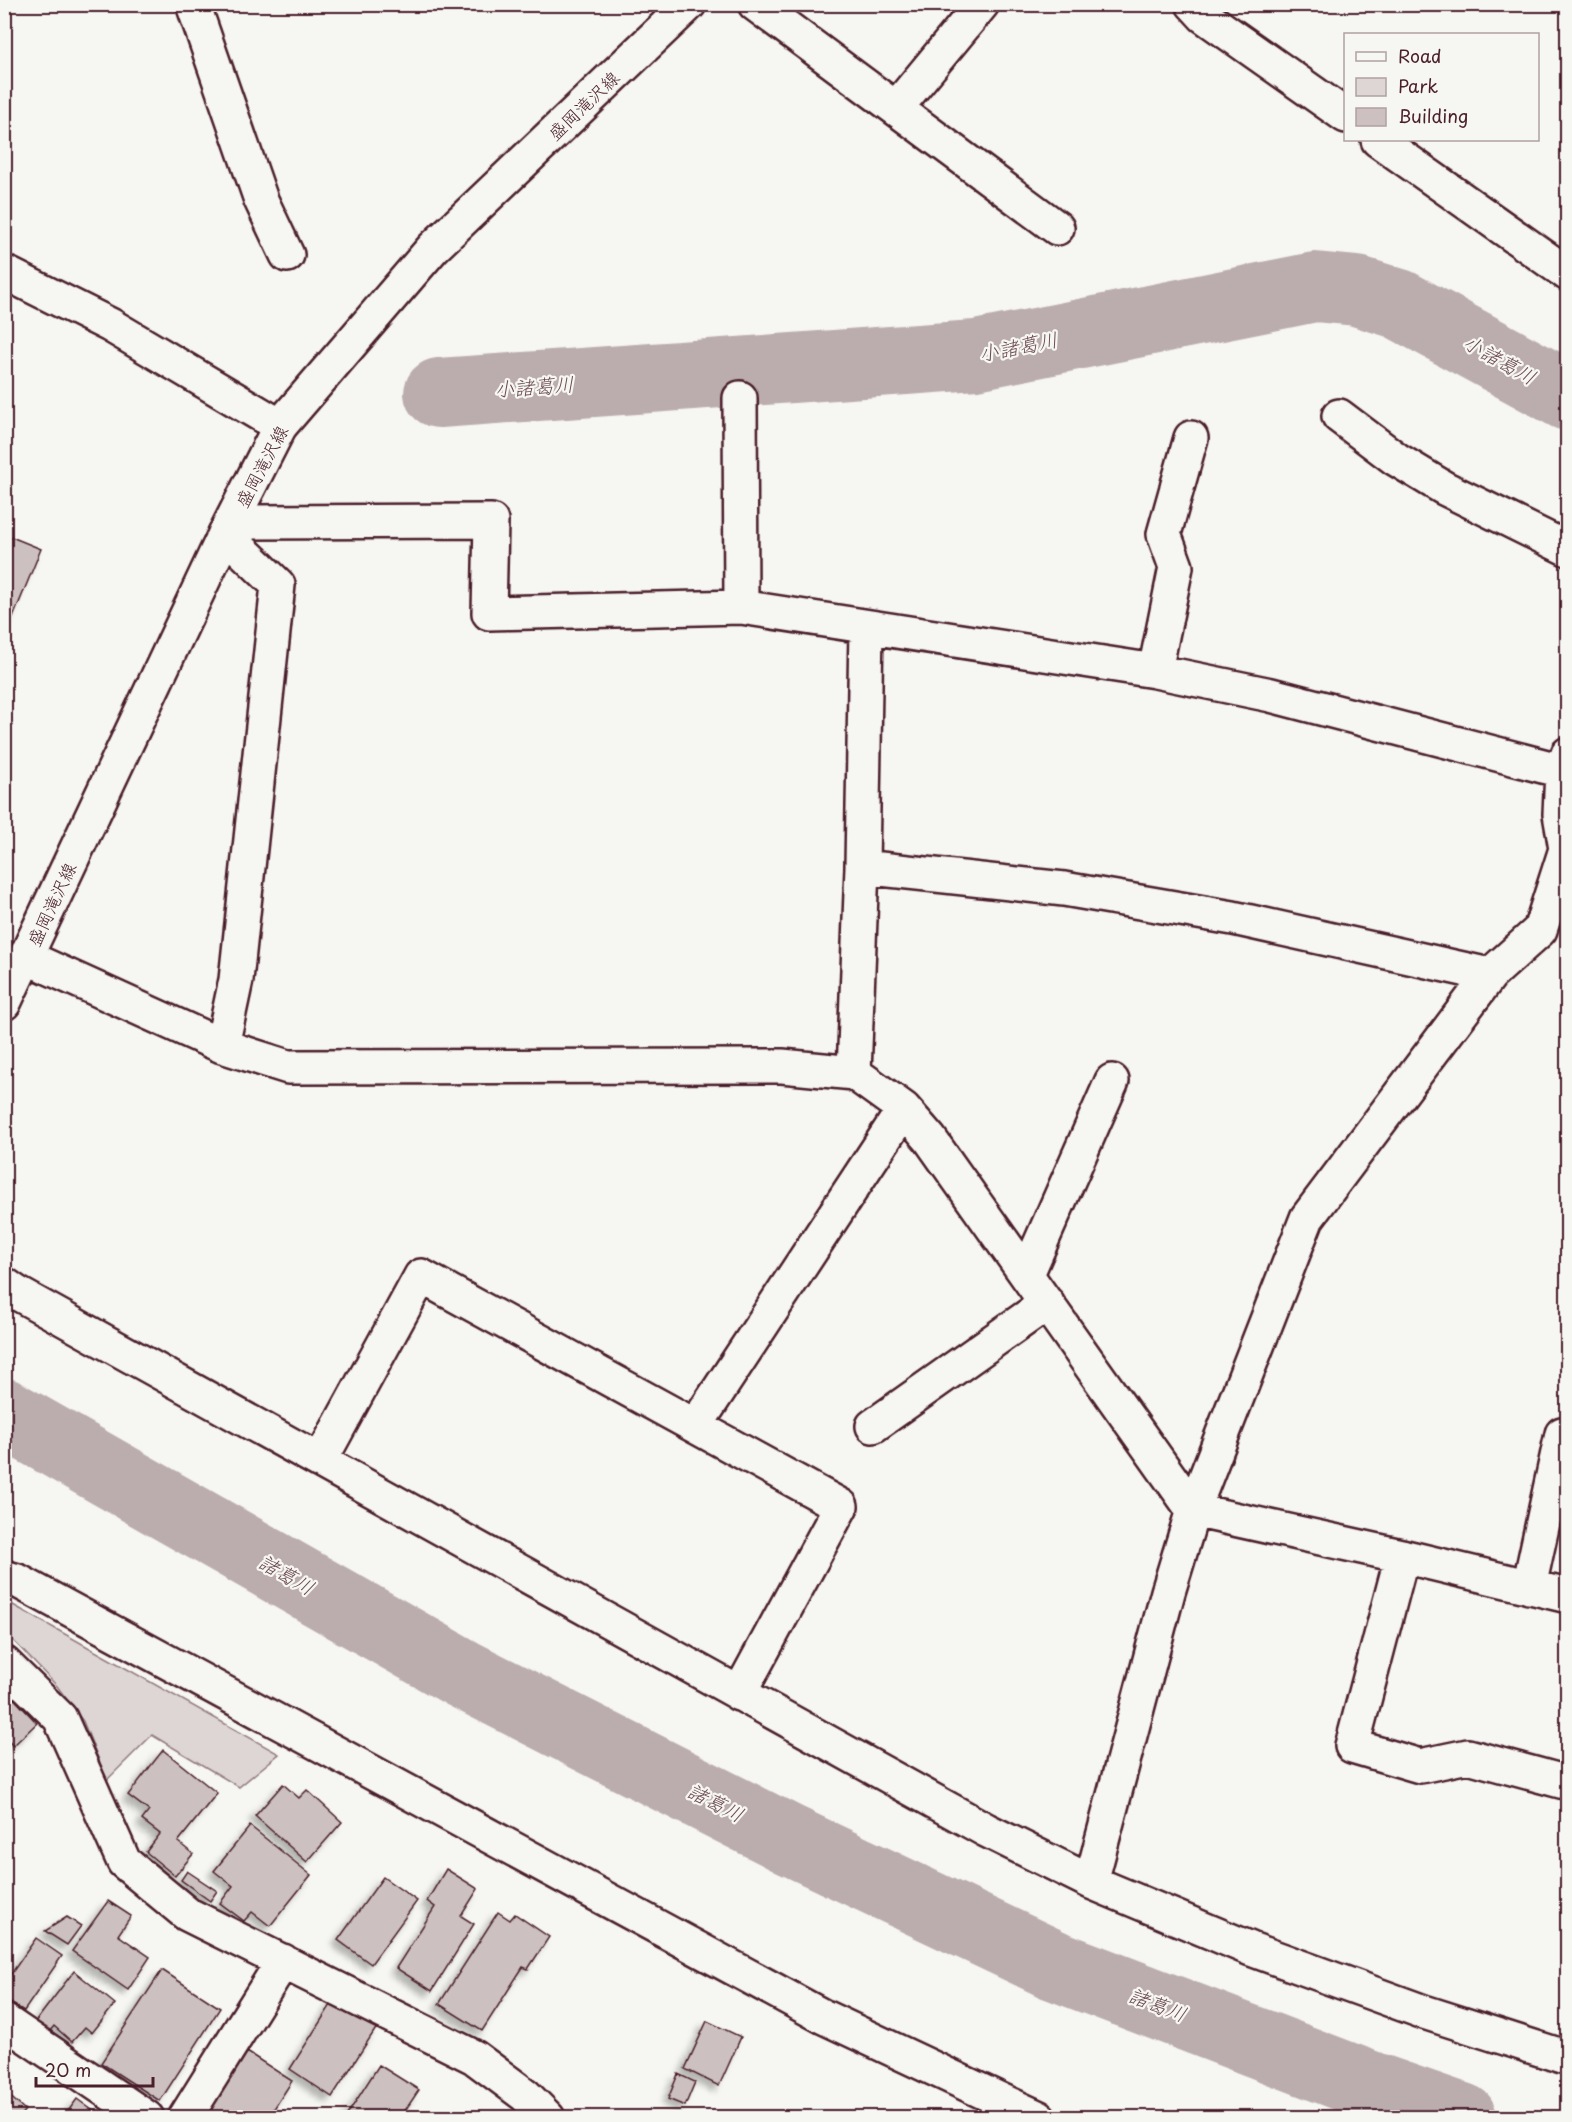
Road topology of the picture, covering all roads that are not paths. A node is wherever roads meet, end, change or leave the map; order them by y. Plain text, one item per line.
1 (193, 4) edge
2 (689, 4) edge
3 (756, 4) edge
4 (982, 4) edge
5 (1205, 8) edge
6 (896, 108) junction
7 (1344, 114) edge
8 (1379, 141) edge
9 (1057, 228) dead end
10 (286, 255) dead end
11 (4, 273) edge
12 (1568, 274) edge
13 (740, 398) dead end
14 (1339, 416) dead end
15 (280, 426) junction
16 (1191, 438) dead end
17 (229, 528) junction
18 (1568, 549) edge
19 (741, 607) junction
20 (866, 627) junction
21 (1155, 671) junction
22 (1565, 763) edge
23 (862, 867) junction
24 (26, 957) junction
25 (1490, 975) junction
26 (4, 1003) edge
27 (222, 1046) junction
28 (854, 1073) junction
29 (1112, 1081) dead end
30 (904, 1109) junction
31 (1027, 1274) junction
32 (4, 1284) edge
33 (1047, 1303) junction
34 (696, 1425) junction
35 (873, 1426) dead end
36 (1562, 1434) dead end
37 (320, 1461) junction
38 (1193, 1510) junction
39 (1402, 1556) junction
40 (4, 1577) edge
41 (1529, 1587) junction
42 (1568, 1596) edge
43 (4, 1663) edge
44 (739, 1694) junction
45 (1568, 1784) edge
46 (1090, 1882) junction
47 (283, 1961) junction
48 (4, 2021) edge
49 (1568, 2058) edge
50 (147, 2118) edge
51 (185, 2118) edge
52 (548, 2118) edge
53 (1039, 2118) edge

1 - 10 street
2 - 15 street, 盛岡滝沢線
3 - 6 street
4 - 6 street
5 - 7 street
6 - 9 street
8 - 12 street
11 - 15 street
13 - 19 street
14 - 18 street
15 - 17 street, 盛岡滝沢線
16 - 21 street
17 - 19 street
17 - 24 street, 盛岡滝沢線
17 - 27 street
19 - 20 street
20 - 21 street
20 - 23 street
21 - 22 street
22 - 25 street
23 - 25 street
23 - 28 street
24 - 26 street, 盛岡滝沢線
24 - 27 street
25 - 38 street
27 - 28 street
28 - 30 street
29 - 31 street
30 - 31 street
30 - 34 street
31 - 33 street
32 - 37 street
33 - 35 street
33 - 38 street
34 - 37 street
34 - 44 street
36 - 41 street
37 - 44 street
38 - 39 street
38 - 46 street
39 - 41 street
39 - 45 street
40 - 53 street
41 - 42 street
43 - 47 street
44 - 46 street
46 - 49 street
47 - 51 street
47 - 52 street
48 - 50 street

